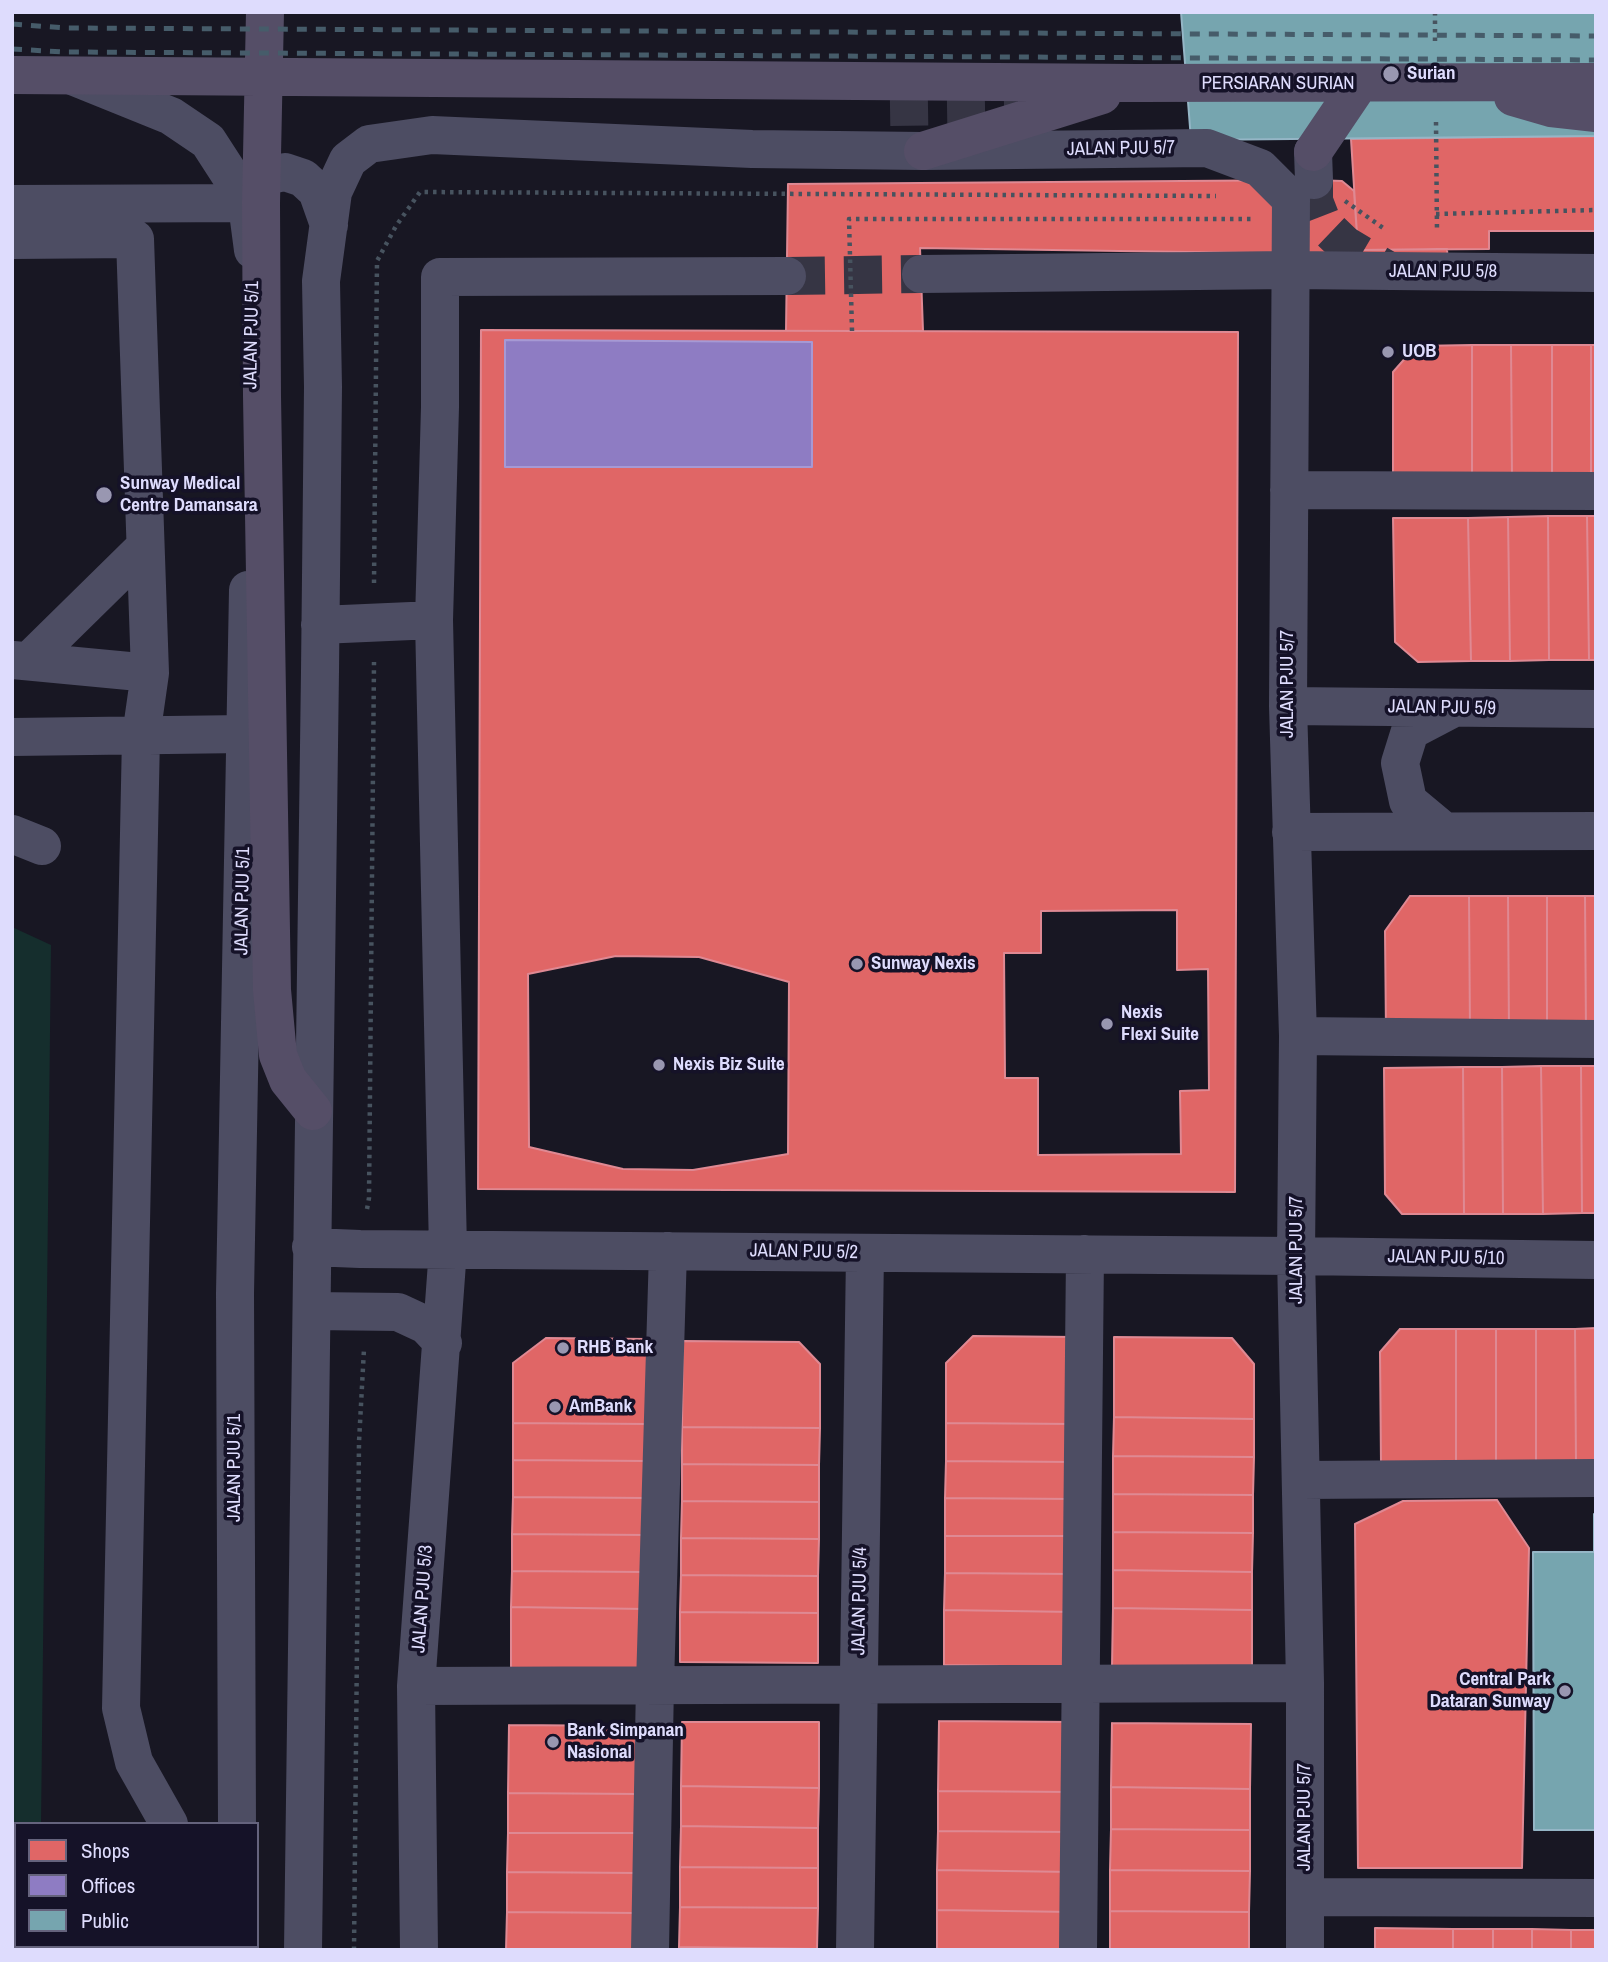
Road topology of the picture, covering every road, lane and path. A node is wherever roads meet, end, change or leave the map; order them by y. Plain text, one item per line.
1 (265, 12) edge
2 (12, 75) edge
3 (72, 76) junction
4 (1461, 82) junction
5 (1596, 82) edge
6 (1137, 83) junction
7 (1359, 84) junction
8 (1017, 105) tunnel mouth
9 (1596, 113) edge
10 (923, 151) junction
11 (220, 159) junction
12 (1313, 166) tunnel mouth
13 (1217, 196) dead end
14 (24, 204) edge
15 (254, 207) junction
16 (1596, 209) edge
17 (1436, 214) dead end
18 (329, 225) junction
19 (135, 239) junction
20 (12, 240) edge
21 (38, 269) dead end
22 (1290, 270) junction
23 (1596, 274) edge
24 (921, 275) tunnel mouth
25 (787, 276) tunnel mouth
26 (1289, 490) junction
27 (1596, 491) edge
28 (145, 547) junction
29 (434, 620) junction
30 (374, 622) junction
31 (320, 625) junction
32 (21, 661) edge
33 (150, 673) junction
34 (1288, 706) junction
35 (1454, 709) junction
36 (1596, 709) edge
37 (245, 734) junction
38 (141, 736) junction
39 (12, 738) edge
40 (1444, 831) junction
41 (1596, 831) edge
42 (1291, 832) junction
43 (1298, 1037) junction
44 (1596, 1039) edge
45 (313, 1111) junction
46 (311, 1247) junction
47 (360, 1249) junction
48 (448, 1249) junction
49 (668, 1251) junction
50 (865, 1252) junction
51 (1085, 1254) junction
52 (1296, 1255) junction
53 (1596, 1260) edge
54 (366, 1310) junction
55 (312, 1311) junction
56 (443, 1343) junction
57 (1596, 1478) edge
58 (1302, 1480) junction
59 (1082, 1683) junction
60 (1305, 1683) junction
61 (655, 1684) junction
62 (859, 1684) junction
63 (416, 1686) junction
64 (168, 1822) edge
65 (237, 1822) edge
66 (1305, 1897) junction
67 (1596, 1898) edge
68 (303, 1950) edge
69 (354, 1950) edge
70 (419, 1950) edge
71 (650, 1950) edge
72 (855, 1950) edge
73 (1078, 1950) edge
74 (1305, 1950) edge

1 - 15 main road
2 - 3 main road
3 - 6 main road, PERSIARAN SURIAN
3 - 11 street, JALAN PJU 5/1
4 - 5 main road, PERSIARAN SURIAN
4 - 7 main road, PERSIARAN SURIAN
4 - 9 main road, PERSIARAN SURIAN
6 - 7 main road, PERSIARAN SURIAN
6 - 8 street
6 - 10 main road
7 - 12 main road
10 - 18 street, JALAN PJU 5/7
10 - 22 street, JALAN PJU 5/7
11 - 15 street, JALAN PJU 5/1
11 - 19 street
13 - 30 path
14 - 15 street
14 - 21 street
15 - 18 street
15 - 37 street, JALAN PJU 5/1
15 - 45 main road
16 - 17 path
18 - 31 street, JALAN PJU 5/7
19 - 20 street
19 - 28 street
22 - 23 street, JALAN PJU 5/8
22 - 24 street, JALAN PJU 5/8
22 - 26 street, JALAN PJU 5/7
25 - 29 street, JALAN PJU 5/3
26 - 27 street
26 - 34 street, JALAN PJU 5/7
28 - 32 street
28 - 33 street
29 - 30 street
29 - 48 street, JALAN PJU 5/3
30 - 31 street
30 - 47 path
31 - 45 street
32 - 33 street
33 - 38 street
34 - 35 street, JALAN PJU 5/9
34 - 42 street, JALAN PJU 5/7
35 - 36 street, JALAN PJU 5/9
35 - 40 street
37 - 38 street
37 - 65 street, JALAN PJU 5/1
38 - 39 street
38 - 64 street
40 - 41 street
40 - 42 street
42 - 43 street, JALAN PJU 5/7
43 - 44 street
43 - 52 street, JALAN PJU 5/7
45 - 46 street
46 - 47 street, JALAN PJU 5/2
46 - 55 street
47 - 48 street, JALAN PJU 5/2
48 - 49 street, JALAN PJU 5/2
48 - 56 street, JALAN PJU 5/3
49 - 50 street, JALAN PJU 5/2
49 - 61 street
50 - 51 street, JALAN PJU 5/2
50 - 62 street, JALAN PJU 5/4
51 - 52 street, JALAN PJU 5/2
51 - 59 street
52 - 53 street, JALAN PJU 5/10
52 - 58 street, JALAN PJU 5/7
54 - 55 street
54 - 56 street
54 - 69 path
55 - 68 street
56 - 63 street, JALAN PJU 5/3
57 - 58 street
58 - 60 street, JALAN PJU 5/7
59 - 60 street
59 - 62 street
59 - 73 street
60 - 66 street, JALAN PJU 5/7
61 - 62 street
61 - 63 street
61 - 71 street
62 - 72 street, JALAN PJU 5/4
63 - 70 street, JALAN PJU 5/3
66 - 67 street
66 - 74 street, JALAN PJU 5/7

